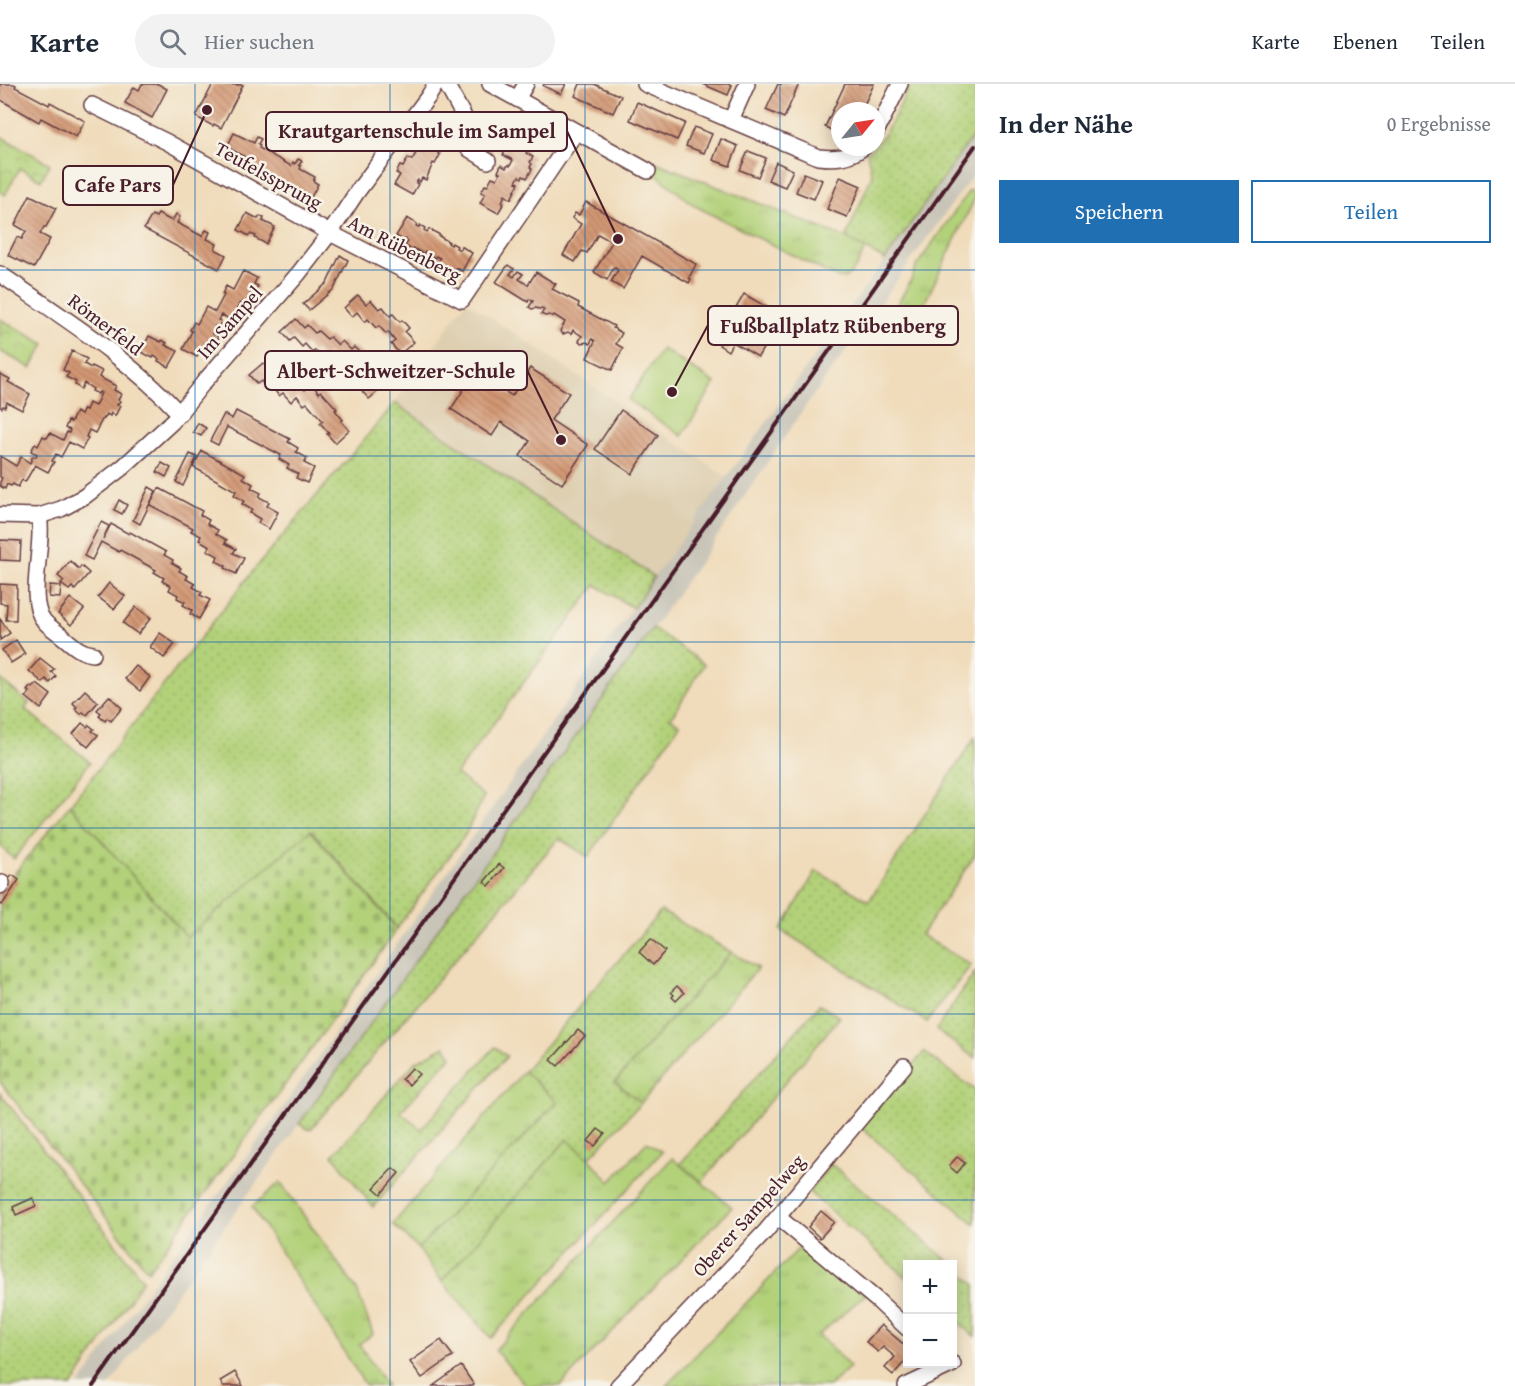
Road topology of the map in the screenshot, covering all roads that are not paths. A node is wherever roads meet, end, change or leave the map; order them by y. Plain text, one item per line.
1 (436, 84) edge
2 (446, 84) edge
3 (489, 84) edge
4 (526, 84) edge
5 (645, 84) edge
6 (746, 84) edge
7 (900, 84) edge
8 (517, 99) junction
9 (92, 105) dead end
10 (885, 114) edge
11 (731, 120) junction
12 (576, 132) junction
13 (848, 156) edge
14 (488, 161) dead end
15 (648, 171) dead end
16 (330, 233) junction
17 (0, 274) edge
18 (180, 414) junction
19 (0, 515) edge
20 (39, 516) junction
21 (93, 654) dead end
22 (904, 1066) dead end
23 (778, 1216) junction
24 (903, 1324) edge
25 (941, 1368) edge
26 (618, 1386) edge
27 (906, 1386) edge

1 - 16 street, Im Sampel
2 - 14 street
3 - 8 street
4 - 8 street
5 - 11 street
6 - 11 street
7 - 10 street
8 - 12 street
9 - 16 street, Teufelssprung
11 - 13 street
12 - 15 street
12 - 16 street, Am Rübenberg
16 - 18 street, Im Sampel
17 - 18 street, Römerfeld
18 - 20 street, Im Sampel
19 - 20 street, Im Sampel
20 - 21 street
22 - 23 street, Oberer Sampelweg
23 - 24 street
23 - 26 street, Oberer Sampelweg
25 - 27 street

